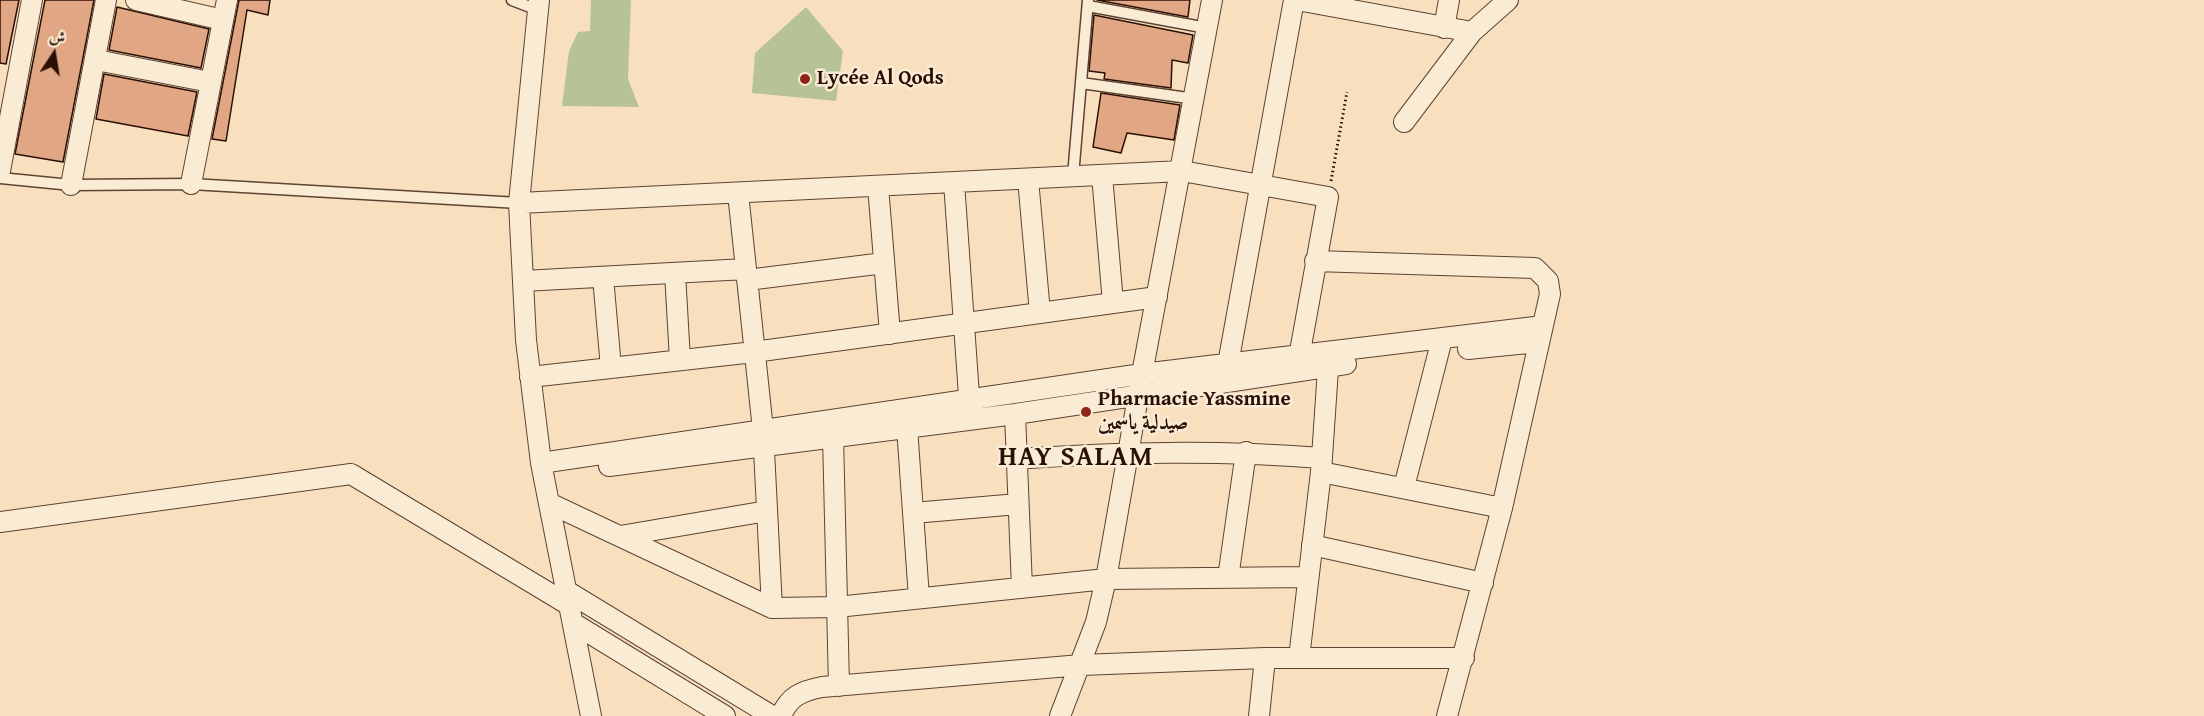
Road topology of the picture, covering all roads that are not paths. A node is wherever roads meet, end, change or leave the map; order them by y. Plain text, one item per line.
1 (32, 0) edge
2 (106, 0) edge
3 (136, 0) edge
4 (226, 0) edge
5 (512, 0) edge
6 (1212, 0) edge
7 (1295, 0) edge
8 (1449, 0) edge
9 (1508, 0) edge
10 (1088, 3) edge
11 (539, 5) edge
12 (1370, 7) edge
13 (223, 20) junction
14 (1207, 28) junction
15 (1444, 28) junction
16 (1472, 32) junction
17 (96, 60) junction
18 (210, 82) junction
19 (1081, 82) junction
20 (1195, 99) junction
21 (1404, 122) dead end
22 (0, 171) edge
23 (1182, 171) junction
24 (1102, 175) junction
25 (1073, 176) junction
26 (0, 178) edge
27 (1028, 179) junction
28 (954, 182) junction
29 (191, 184) junction
30 (71, 185) junction
31 (1260, 185) junction
32 (878, 186) junction
33 (738, 193) junction
34 (519, 203) junction
35 (1315, 261) junction
36 (884, 263) junction
37 (675, 273) junction
38 (746, 274) junction
39 (603, 277) junction
40 (523, 281) junction
41 (1157, 297) junction
42 (1113, 303) junction
43 (1040, 313) junction
44 (964, 324) junction
45 (890, 334) junction
46 (1541, 334) junction
47 (1441, 346) junction
48 (754, 352) junction
49 (1299, 357) junction
50 (680, 360) junction
51 (1328, 360) junction
52 (1228, 364) junction
53 (611, 368) junction
54 (1142, 374) junction
55 (530, 377) junction
56 (1138, 395) junction
57 (969, 399) junction
58 (1015, 414) junction
59 (971, 420) junction
60 (907, 427) junction
61 (833, 436) junction
62 (763, 437) junction
63 (1128, 452) junction
64 (1246, 452) junction
65 (1016, 459) junction
66 (1321, 465) junction
67 (543, 469) junction
68 (1404, 488) junction
69 (549, 503) junction
70 (1018, 504) junction
71 (1502, 508) junction
72 (767, 511) junction
73 (913, 513) junction
74 (0, 522) edge
75 (620, 536) junction
76 (1312, 546) junction
77 (1308, 577) junction
78 (1228, 578) junction
79 (1106, 579) junction
80 (1483, 584) junction
81 (1022, 588) junction
82 (919, 598) junction
83 (569, 606) junction
84 (837, 607) junction
85 (772, 608) junction
86 (1265, 658) junction
87 (1299, 658) junction
88 (1464, 658) junction
89 (1081, 665) junction
90 (839, 686) junction
91 (591, 716) edge
92 (725, 716) edge
93 (772, 716) edge
94 (781, 716) edge
95 (1060, 716) edge
96 (1259, 716) edge
97 (1448, 716) edge

1 - 22 street
2 - 17 street
3 - 13 street
4 - 13 street
5 - 11 lane
6 - 14 street
7 - 12 street
7 - 31 street
8 - 15 street
9 - 16 street
10 - 14 lane
10 - 19 lane
11 - 34 street
12 - 15 street
13 - 18 street
14 - 20 street
15 - 16 street
16 - 21 street
17 - 18 street
17 - 30 street
18 - 29 street
19 - 20 lane
19 - 25 lane
20 - 23 street
23 - 24 street
23 - 31 street
23 - 41 street
24 - 25 street
24 - 42 street
25 - 27 street
26 - 30 lane
27 - 28 street
27 - 43 street
28 - 32 street
28 - 44 street
29 - 30 lane
29 - 34 lane
31 - 35 street
31 - 52 street
32 - 33 street
32 - 36 street
33 - 34 street
33 - 38 street
34 - 40 street
35 - 46 street
35 - 49 street
36 - 38 street
36 - 45 street
37 - 38 street
37 - 39 street
37 - 50 street
38 - 48 street
39 - 40 street
39 - 53 street
40 - 55 street
41 - 42 street
41 - 54 street
42 - 43 street
43 - 44 street
44 - 45 street
44 - 57 street
45 - 48 street
46 - 47 street
46 - 71 street
47 - 51 street
47 - 68 street
48 - 50 street
48 - 62 street
49 - 51 street
49 - 52 street
50 - 53 street
51 - 56 street
51 - 66 street
52 - 54 street
53 - 55 street
54 - 56 street
54 - 57 street
55 - 67 street
56 - 58 street
56 - 63 street
57 - 59 street
57 - 62 street
58 - 59 street
58 - 65 street
59 - 60 street
60 - 61 street
60 - 73 street
61 - 62 street
61 - 84 street
62 - 67 street
62 - 72 street
63 - 64 street
63 - 65 street
63 - 79 street
64 - 66 street
64 - 78 street
65 - 70 street
66 - 68 street
66 - 76 street
67 - 69 street
68 - 71 street
69 - 75 street
69 - 83 street
70 - 73 street
70 - 81 street
71 - 80 street
72 - 75 street
72 - 85 street
73 - 82 street
74 - 83 street
75 - 85 street
76 - 77 street
76 - 80 street
77 - 78 street
77 - 87 street
78 - 79 street
79 - 81 street
79 - 89 street
80 - 88 street
81 - 82 street
82 - 84 street
83 - 91 street
83 - 92 street
83 - 93 street
84 - 85 street
84 - 90 street
86 - 87 street
86 - 89 street
86 - 96 street
87 - 88 street
88 - 97 street
89 - 90 street
89 - 95 street
90 - 94 street

